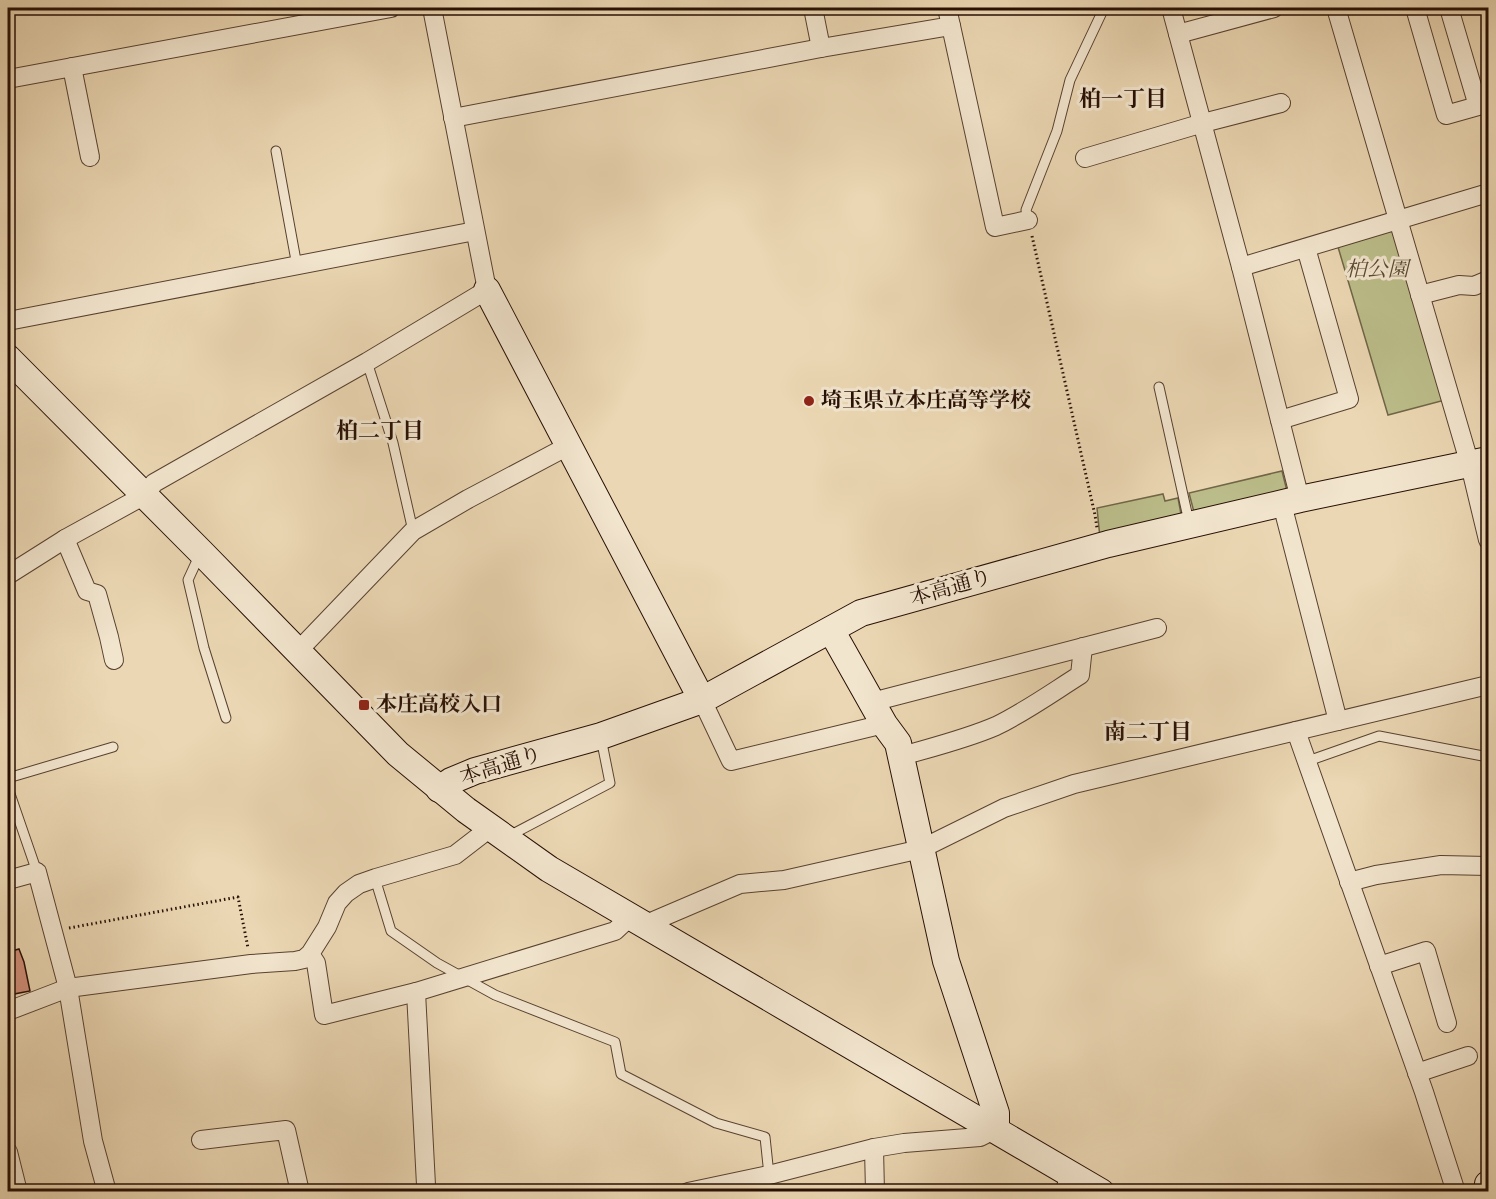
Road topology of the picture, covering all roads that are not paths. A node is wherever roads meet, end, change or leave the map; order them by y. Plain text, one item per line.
1 (391, 8) edge
2 (432, 8) edge
3 (813, 8) edge
4 (947, 8) edge
5 (1104, 8) edge
6 (1171, 8) edge
7 (1274, 8) edge
8 (1336, 8) edge
9 (1414, 8) edge
10 (1449, 8) edge
11 (951, 26) junction
12 (1178, 34) junction
13 (820, 48) junction
14 (72, 67) junction
15 (8, 79) edge
16 (1281, 103) dead end
17 (453, 118) junction
18 (1203, 123) junction
19 (276, 151) dead end
20 (90, 157) dead end
21 (1085, 158) dead end
22 (1488, 193) edge
23 (1028, 220) joint
24 (1397, 221) junction
25 (475, 231) junction
26 (1306, 248) junction
27 (297, 266) junction
28 (1241, 267) junction
29 (1488, 280) edge
30 (487, 290) junction
31 (1420, 295) junction
32 (8, 321) edge
33 (367, 362) junction
34 (10, 364) edge
35 (1159, 387) dead end
36 (1280, 420) junction
37 (570, 445) junction
38 (1479, 463) edge
39 (145, 495) junction
40 (1291, 501) junction
41 (1190, 525) junction
42 (413, 531) junction
43 (64, 539) junction
44 (1488, 540) edge
45 (201, 552) junction
46 (8, 575) edge
47 (1157, 627) dead end
48 (831, 630) junction
49 (1083, 646) junction
50 (297, 652) junction
51 (114, 660) dead end
52 (1488, 685) edge
53 (702, 700) junction
54 (878, 713) junction
55 (226, 718) dead end
56 (1338, 721) junction
57 (1296, 731) junction
58 (601, 736) junction
59 (113, 747) dead end
60 (902, 756) junction
61 (1488, 757) edge
62 (1308, 761) junction
63 (8, 778) edge
64 (8, 788) edge
65 (439, 789) junction
66 (497, 833) junction
67 (921, 849) junction
68 (1488, 866) edge
69 (37, 872) junction
70 (376, 878) junction
71 (8, 880) edge
72 (1349, 882) junction
73 (637, 921) junction
74 (310, 954) junction
75 (1378, 966) junction
76 (461, 978) junction
77 (68, 988) junction
78 (416, 992) junction
79 (8, 1011) edge
80 (1447, 1023) dead end
81 (1468, 1056) dead end
82 (1417, 1073) junction
83 (996, 1129) junction
84 (201, 1140) dead end
85 (874, 1148) junction
86 (9, 1164) edge
87 (769, 1174) junction
88 (1068, 1183) edge
89 (1488, 1184) edge
90 (18, 1191) edge
91 (107, 1191) edge
92 (300, 1191) edge
93 (424, 1191) edge
94 (688, 1191) edge
95 (875, 1191) edge
96 (1101, 1191) edge
97 (1456, 1191) edge
98 (1487, 1191) edge

1 - 14 street
2 - 17 street
3 - 13 street
4 - 11 street
5 - 23 lane
6 - 12 street
7 - 12 street
8 - 24 street
9 - 10 street
11 - 13 street
11 - 23 street
12 - 18 street
13 - 17 street
14 - 15 street
14 - 20 street
16 - 18 street
17 - 25 street
18 - 21 street
18 - 28 street
19 - 27 lane
22 - 24 street
24 - 26 street
24 - 31 street
25 - 27 street
25 - 30 street
26 - 28 street
26 - 36 street
27 - 32 street
28 - 36 street
29 - 31 street
30 - 33 street
30 - 37 street
31 - 38 street
33 - 39 street
33 - 42 lane
34 - 39 street
35 - 41 lane
36 - 40 street
37 - 42 street
37 - 53 street
38 - 40 street, 本高通り
38 - 44 street
39 - 43 street
39 - 45 street
40 - 41 street, 本高通り
40 - 56 street
41 - 48 street, 本高通り
42 - 50 street
43 - 46 street
43 - 51 street
45 - 50 street
45 - 55 lane
47 - 49 street
48 - 53 street, 本高通り
48 - 54 street
49 - 54 street
49 - 60 street
50 - 65 street
52 - 56 street
53 - 54 street
53 - 58 street, 本高通り
54 - 60 street
56 - 57 street
57 - 62 street
57 - 67 street
58 - 65 street, 本高通り
58 - 66 lane
59 - 63 lane
60 - 67 street
61 - 62 lane
62 - 72 street
64 - 69 lane
65 - 66 street
66 - 70 street
66 - 73 street
67 - 73 street
67 - 83 street
68 - 72 street
69 - 71 street
69 - 77 street
70 - 74 street
70 - 76 lane
72 - 75 street
73 - 76 street
73 - 83 street
74 - 77 street
74 - 78 street
75 - 80 street
75 - 82 street
76 - 78 street
76 - 87 lane
77 - 79 street
77 - 91 street
78 - 93 street
81 - 82 street
82 - 97 street
83 - 85 street
83 - 88 street
84 - 92 street
85 - 87 street
85 - 95 street
86 - 90 street
87 - 94 street
88 - 96 street
89 - 98 street

